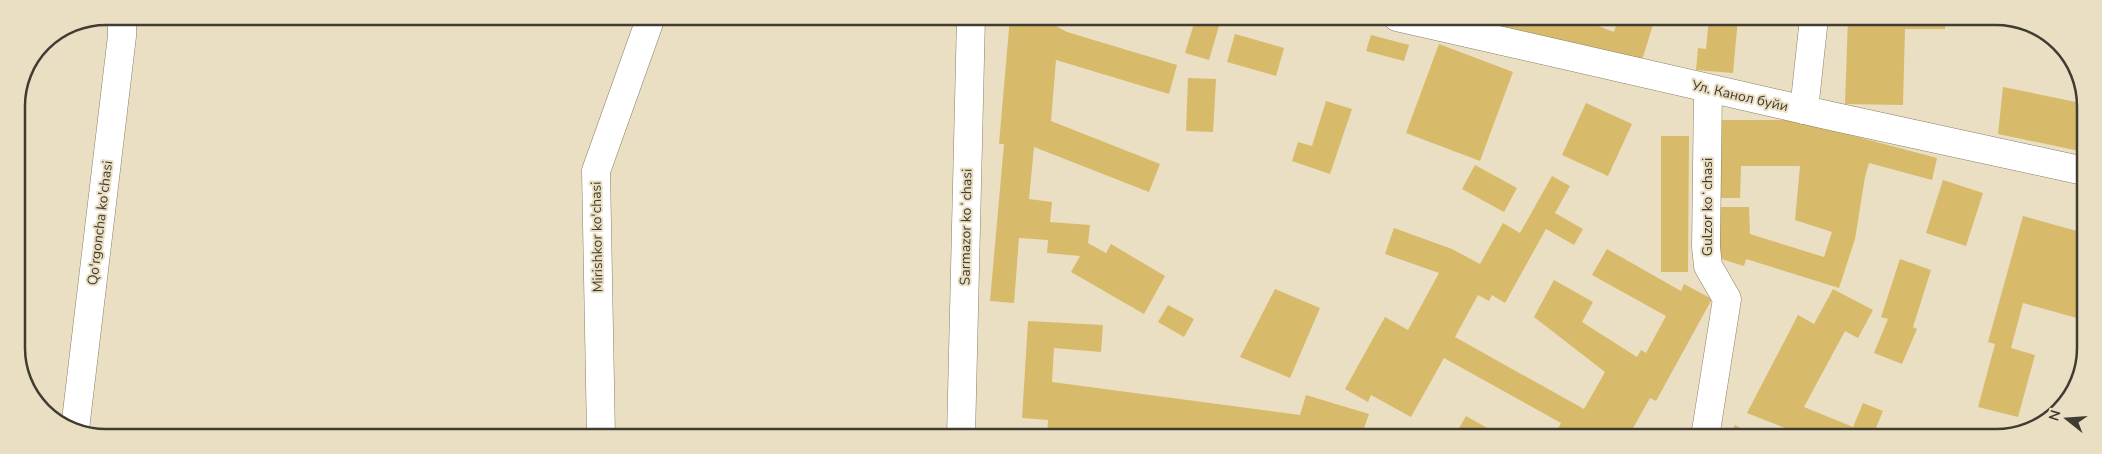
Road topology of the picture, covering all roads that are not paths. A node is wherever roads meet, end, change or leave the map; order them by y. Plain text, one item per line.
1 (122, 25) edge
2 (647, 25) edge
3 (971, 25) edge
4 (1432, 25) edge
5 (1813, 25) edge
6 (1708, 89) junction
7 (1804, 110) junction
8 (2077, 169) edge
9 (76, 423) edge
10 (601, 429) edge
11 (961, 429) edge
12 (1706, 429) edge

1 - 9 street, Qo'rgoncha ko'chasi
2 - 10 street, Mirishkor ko'chasi
3 - 11 street, Sarmazor koʻchasi
4 - 6 street, Ул. Канол буйи
5 - 7 street
6 - 7 street, Ул. Канол буйи
6 - 12 street, Gulzor koʻchasi
7 - 8 street, Ул. Канол буйи

